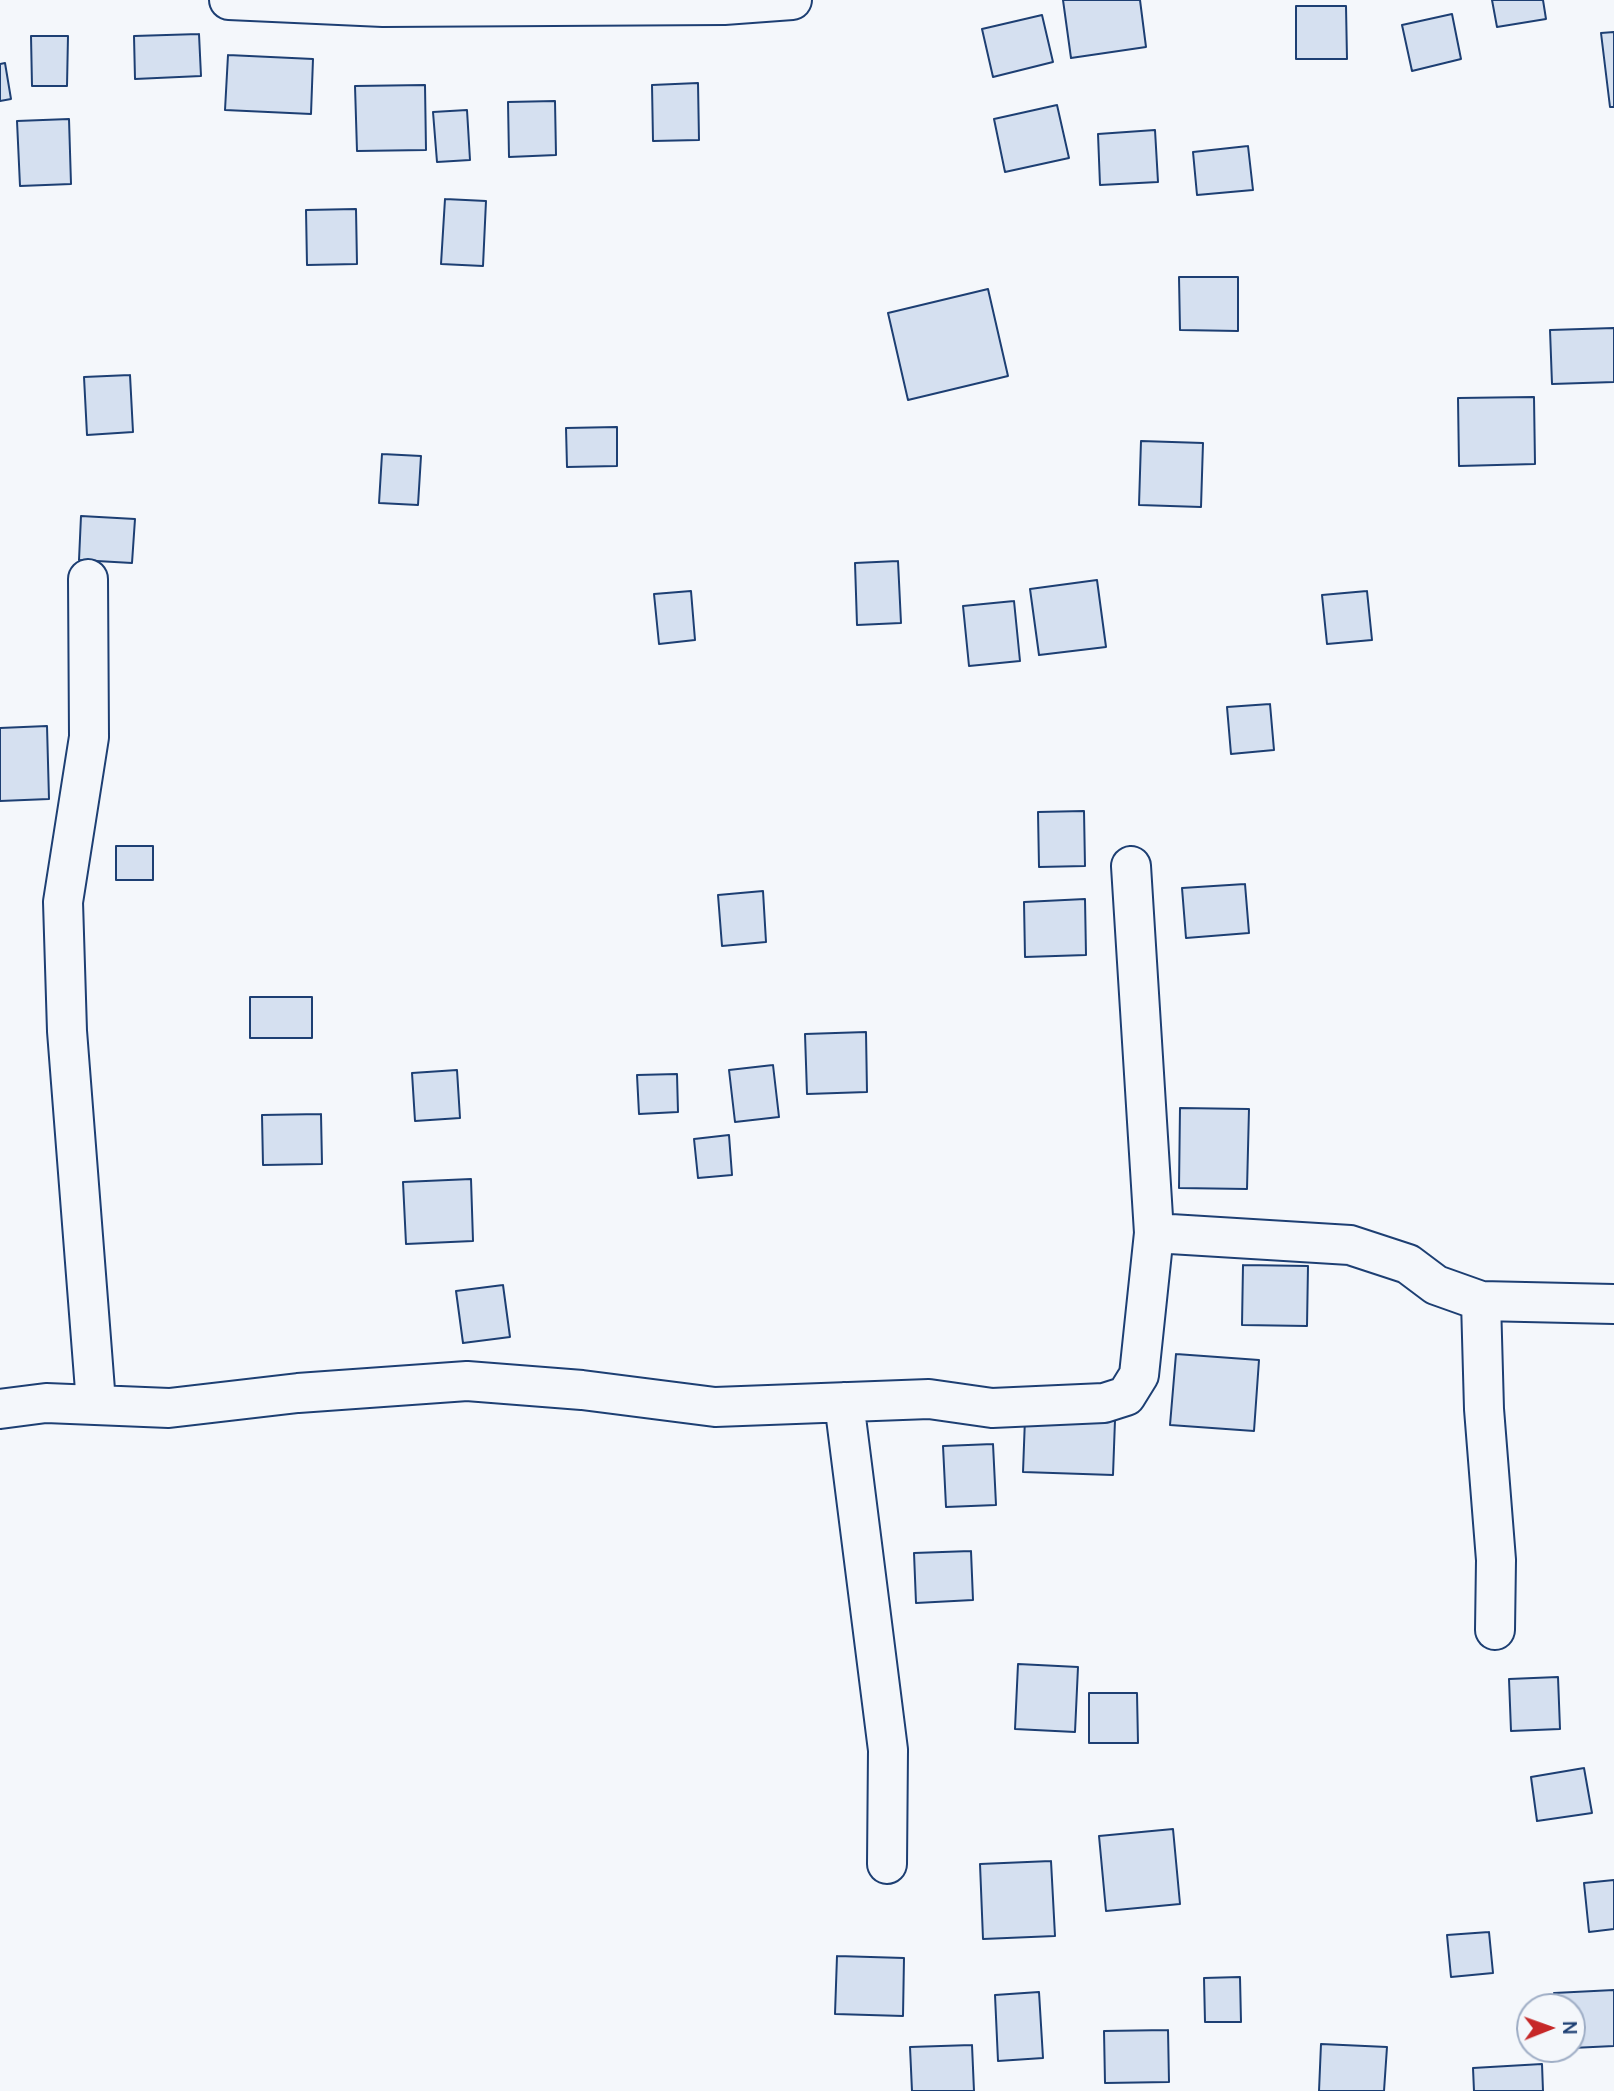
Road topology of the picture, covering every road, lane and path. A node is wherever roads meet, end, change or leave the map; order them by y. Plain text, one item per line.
1 (229, 0) edge
2 (792, 0) edge
3 (88, 579) dead end
4 (1131, 866) dead end
5 (1154, 1233) junction
6 (1481, 1301) junction
7 (1614, 1304) edge
8 (844, 1402) junction
9 (96, 1404) junction
10 (0, 1409) edge
11 (1495, 1630) dead end
12 (887, 1864) dead end

1 - 2 street
3 - 9 street
4 - 5 street
5 - 6 street
5 - 8 street
6 - 7 street
6 - 11 street
8 - 9 street
8 - 12 street
9 - 10 street

